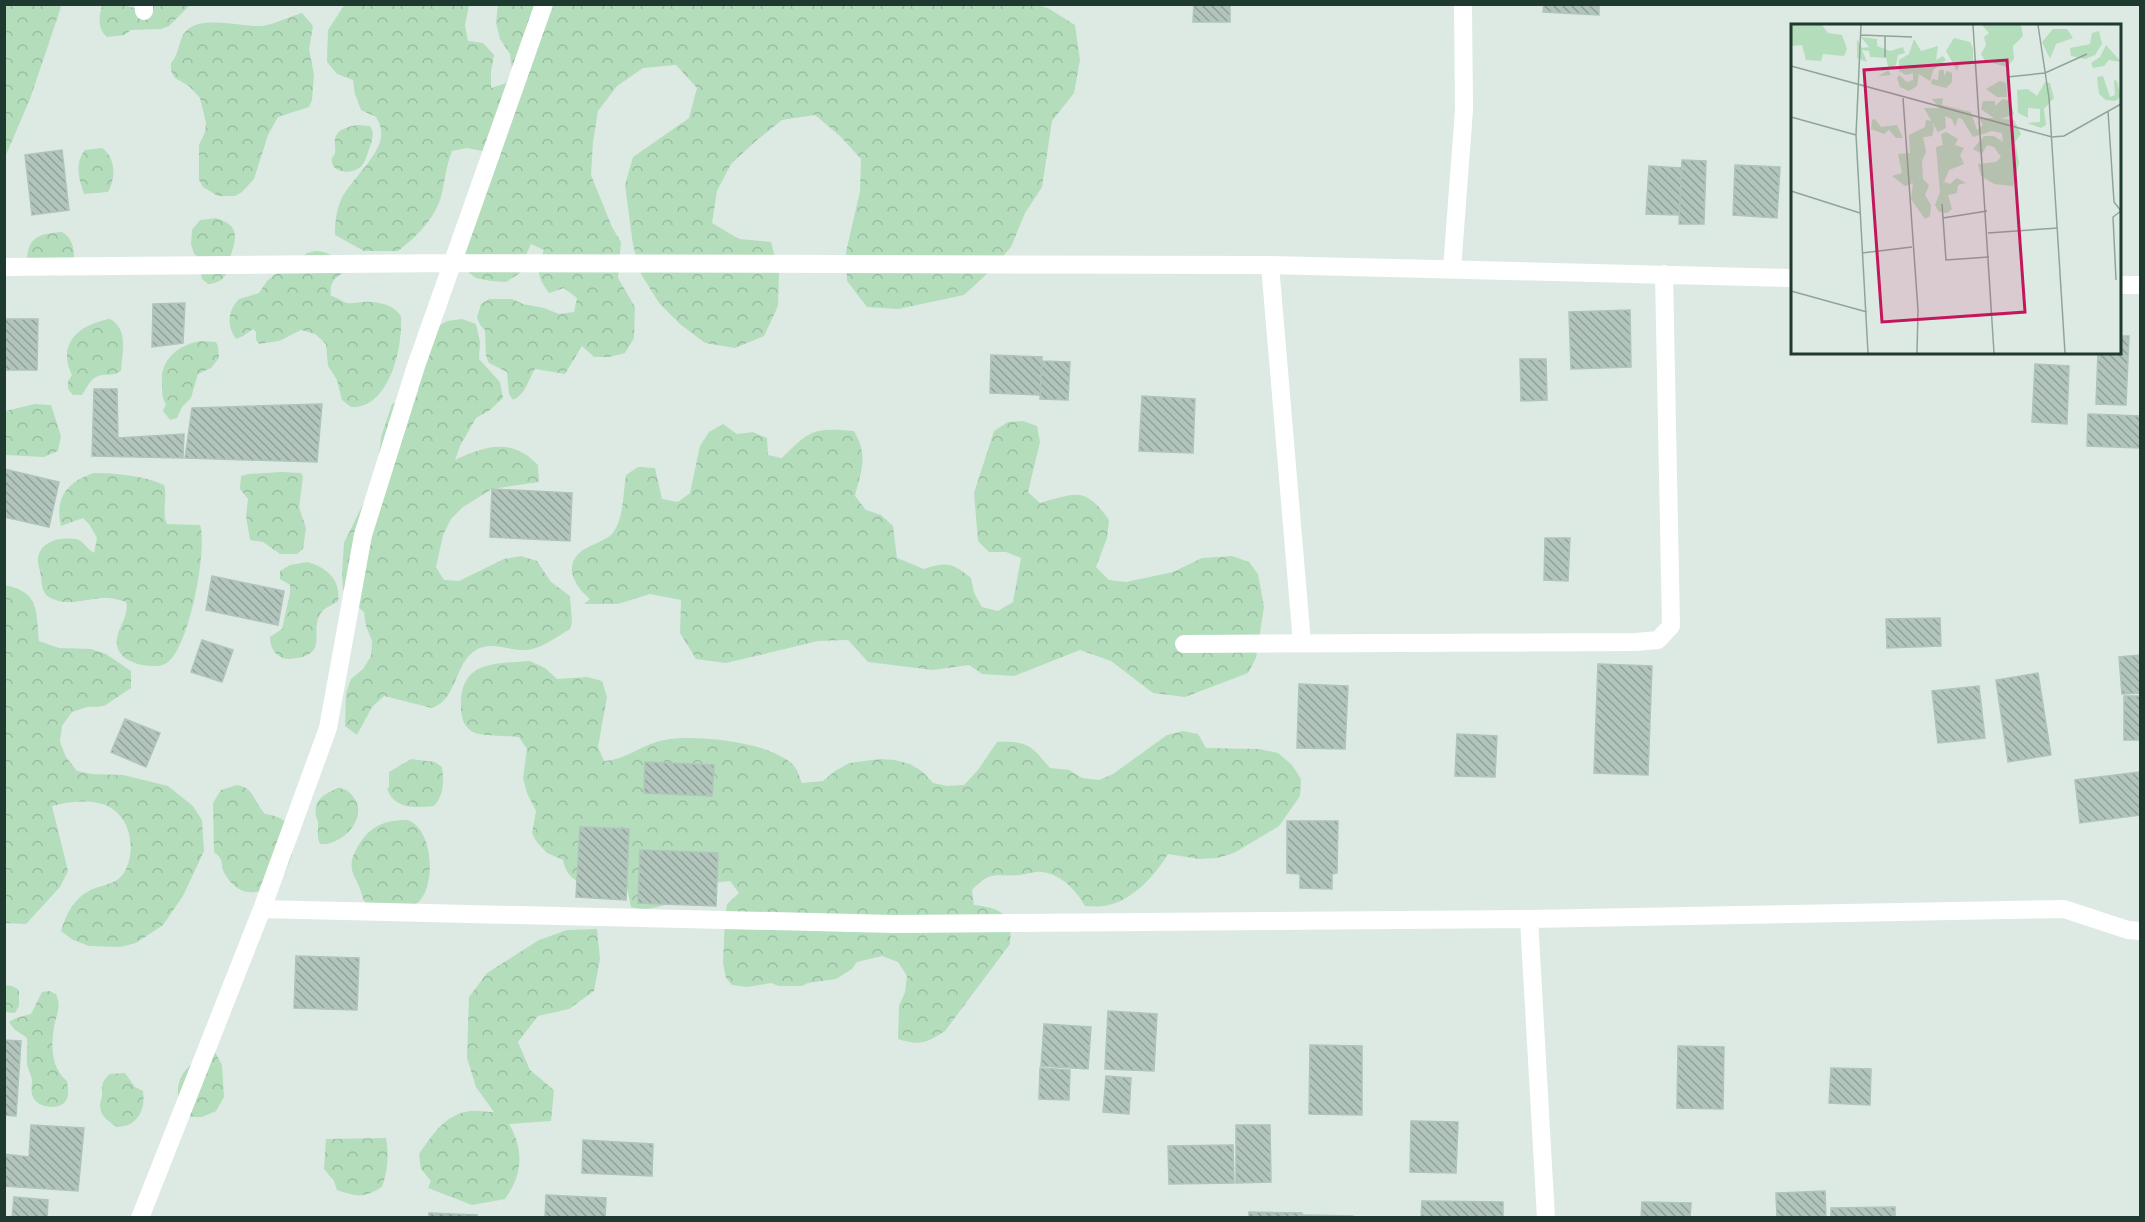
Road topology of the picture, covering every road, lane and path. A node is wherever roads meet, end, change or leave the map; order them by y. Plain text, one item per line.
1 (544, 4) edge
2 (1463, 4) edge
3 (452, 263) junction
4 (1270, 265) junction
5 (4, 267) edge
6 (1452, 269) junction
7 (1664, 274) junction
8 (1791, 278) edge
9 (2121, 285) edge
10 (2140, 285) edge
11 (1302, 643) junction
12 (1184, 644) dead end
13 (262, 909) junction
14 (1529, 919) junction
15 (2140, 932) edge
16 (140, 1218) edge
17 (1546, 1218) edge

1 - 3 street
2 - 6 street
3 - 4 street
3 - 5 street
3 - 13 street
4 - 6 street
4 - 11 street
6 - 7 street
7 - 8 street
7 - 11 street
9 - 10 street
11 - 12 street
13 - 14 street
13 - 16 street
14 - 15 street
14 - 17 street

